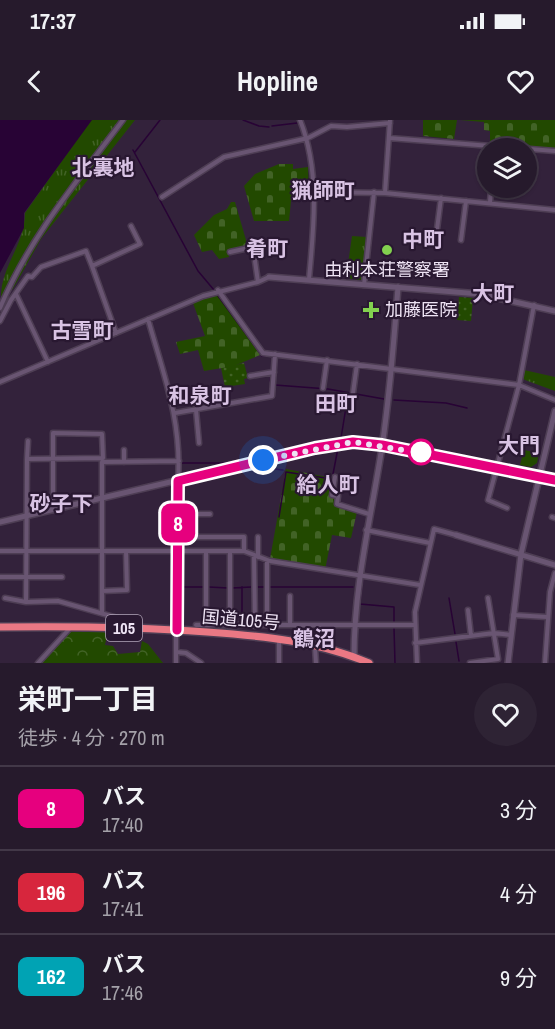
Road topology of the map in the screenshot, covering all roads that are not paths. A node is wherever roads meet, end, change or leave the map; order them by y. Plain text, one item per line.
1 (123, 120) edge
2 (300, 120) edge
3 (390, 122) edge
4 (308, 138) junction
5 (389, 138) junction
6 (477, 145) edge
7 (537, 150) edge
8 (555, 151) edge
9 (315, 192) junction
10 (374, 192) junction
11 (386, 193) junction
12 (162, 197) dead end
13 (441, 198) junction
14 (490, 198) edge
15 (466, 201) junction
16 (490, 203) junction
17 (555, 210) edge
18 (131, 226) dead end
19 (436, 237) dead end
20 (461, 240) dead end
21 (230, 252) dead end
22 (92, 266) junction
23 (269, 276) joint
24 (309, 279) junction
25 (258, 282) junction
26 (364, 285) junction
27 (398, 287) junction
28 (218, 290) junction
29 (16, 294) junction
30 (534, 304) junction
31 (0, 308) edge
32 (555, 310) edge
33 (148, 319) junction
34 (0, 321) edge
35 (116, 333) junction
36 (275, 354) junction
37 (327, 360) junction
38 (48, 362) junction
39 (357, 364) junction
40 (391, 368) junction
41 (274, 372) junction
42 (250, 376) dead end
43 (0, 382) edge
44 (519, 385) junction
45 (323, 388) dead end
46 (353, 393) dead end
47 (555, 400) edge
48 (196, 410) junction
49 (555, 411) edge
50 (176, 413) junction
51 (28, 441) dead end
52 (199, 443) dead end
53 (382, 445) junction
54 (124, 450) dead end
55 (27, 459) junction
56 (53, 459) junction
57 (179, 461) junction
58 (124, 462) junction
59 (497, 467) junction
60 (538, 475) junction
61 (335, 477) dead end
62 (555, 480) edge
63 (178, 481) junction
64 (102, 498) junction
65 (507, 508) dead end
66 (53, 510) junction
67 (178, 514) junction
68 (210, 514) dead end
69 (369, 514) junction
70 (26, 515) junction
71 (0, 522) edge
72 (366, 530) junction
73 (456, 535) joint
74 (178, 537) junction
75 (258, 537) dead end
76 (430, 543) junction
77 (0, 551) edge
78 (26, 551) junction
79 (102, 551) junction
80 (126, 551) junction
81 (230, 551) junction
82 (244, 551) junction
83 (178, 552) junction
84 (206, 552) junction
85 (521, 554) junction
86 (256, 556) junction
87 (267, 560) junction
88 (555, 565) edge
89 (555, 573) edge
90 (359, 575) junction
91 (0, 577) edge
92 (26, 577) junction
93 (62, 577) dead end
94 (420, 585) junction
95 (102, 591) junction
96 (290, 596) dead end
97 (5, 598) dead end
98 (488, 598) dead end
99 (26, 602) junction
100 (468, 610) dead end
101 (102, 613) junction
102 (513, 615) junction
103 (547, 617) junction
104 (139, 622) dead end
105 (267, 625) junction
106 (290, 625) junction
107 (414, 625) junction
108 (72, 626) junction
109 (196, 626) dead end
110 (206, 626) junction
111 (230, 626) junction
112 (255, 626) junction
113 (354, 626) junction
114 (0, 627) edge
115 (177, 630) junction
116 (494, 633) junction
117 (511, 635) junction
118 (471, 636) junction
119 (279, 639) junction
120 (415, 643) junction
121 (315, 646) junction
122 (176, 652) junction
123 (355, 660) edge
124 (38, 663) edge
125 (176, 663) edge
126 (201, 663) edge
127 (279, 663) edge
128 (315, 663) edge
129 (369, 663) edge
130 (417, 663) edge
131 (470, 663) edge
132 (508, 663) edge
133 (545, 663) edge

1 - 31 street
2 - 4 street
3 - 4 street
3 - 5 street
4 - 9 street
4 - 12 street
5 - 6 street
5 - 11 street
7 - 8 street
9 - 10 street
9 - 24 street
10 - 11 street
10 - 26 street
11 - 13 street
13 - 15 street
13 - 19 street
14 - 16 street
15 - 16 street
15 - 20 street
16 - 17 street
18 - 22 street
21 - 25 street
22 - 29 street
22 - 35 street
23 - 24 street
23 - 25 street
24 - 26 street
25 - 28 street
26 - 27 street
27 - 30 street
27 - 40 street
28 - 33 street
28 - 36 street
29 - 34 street
29 - 38 street
30 - 32 street
30 - 44 street
33 - 35 street
33 - 50 street
35 - 38 street
36 - 37 street
36 - 41 street
37 - 39 street
37 - 45 street
38 - 43 street
39 - 40 street
39 - 46 street
40 - 44 street
40 - 53 street
41 - 42 street
41 - 48 street
44 - 47 street
44 - 59 street
48 - 50 street
48 - 52 street
49 - 60 street
50 - 57 street
51 - 55 street
53 - 59 street
53 - 63 street
53 - 69 street
54 - 58 street
55 - 56 street
55 - 70 street
56 - 56 street
56 - 66 street
57 - 58 street
57 - 63 street
58 - 64 street
59 - 60 street
59 - 65 street
60 - 62 street
60 - 85 street
61 - 69 street
63 - 64 street
63 - 67 street
64 - 66 street
64 - 79 street
66 - 70 street
67 - 68 street
67 - 74 street
69 - 72 street
70 - 71 street
70 - 78 street
72 - 76 street
72 - 90 street
73 - 76 street
73 - 85 street
74 - 82 street
74 - 83 street
75 - 86 street
76 - 94 street
77 - 78 street
78 - 79 street
78 - 92 street
79 - 80 street
79 - 95 street
80 - 83 street
80 - 95 street
81 - 82 street
81 - 84 street
81 - 111 street
82 - 86 street
83 - 84 street
83 - 115 street
84 - 110 street
85 - 88 street
85 - 102 street
86 - 87 street
86 - 112 street
87 - 90 street
87 - 105 street
89 - 103 street
90 - 94 street
90 - 113 street
91 - 92 street
92 - 93 street
92 - 99 street
94 - 107 street
95 - 101 street
96 - 106 street
97 - 99 street
98 - 116 street
99 - 101 street
100 - 118 street
101 - 104 street
102 - 103 street
102 - 117 street
103 - 133 street
105 - 106 street
105 - 112 street
106 - 113 street
107 - 113 street
107 - 120 street
108 - 114 highway, 国道105号 / 105
108 - 115 highway, 国道105号 / 105
108 - 124 street
109 - 110 street
110 - 111 street
111 - 112 street
113 - 123 street
115 - 119 highway, 国道105号 / 105
115 - 122 street
116 - 117 street
116 - 118 street
116 - 131 street
117 - 132 street
118 - 120 street
119 - 121 highway, 国道105号 / 105
119 - 127 street
120 - 130 street
121 - 123 highway, 国道105号 / 105
121 - 128 street
122 - 125 street
122 - 126 street
123 - 129 highway, 国道105号 / 105

